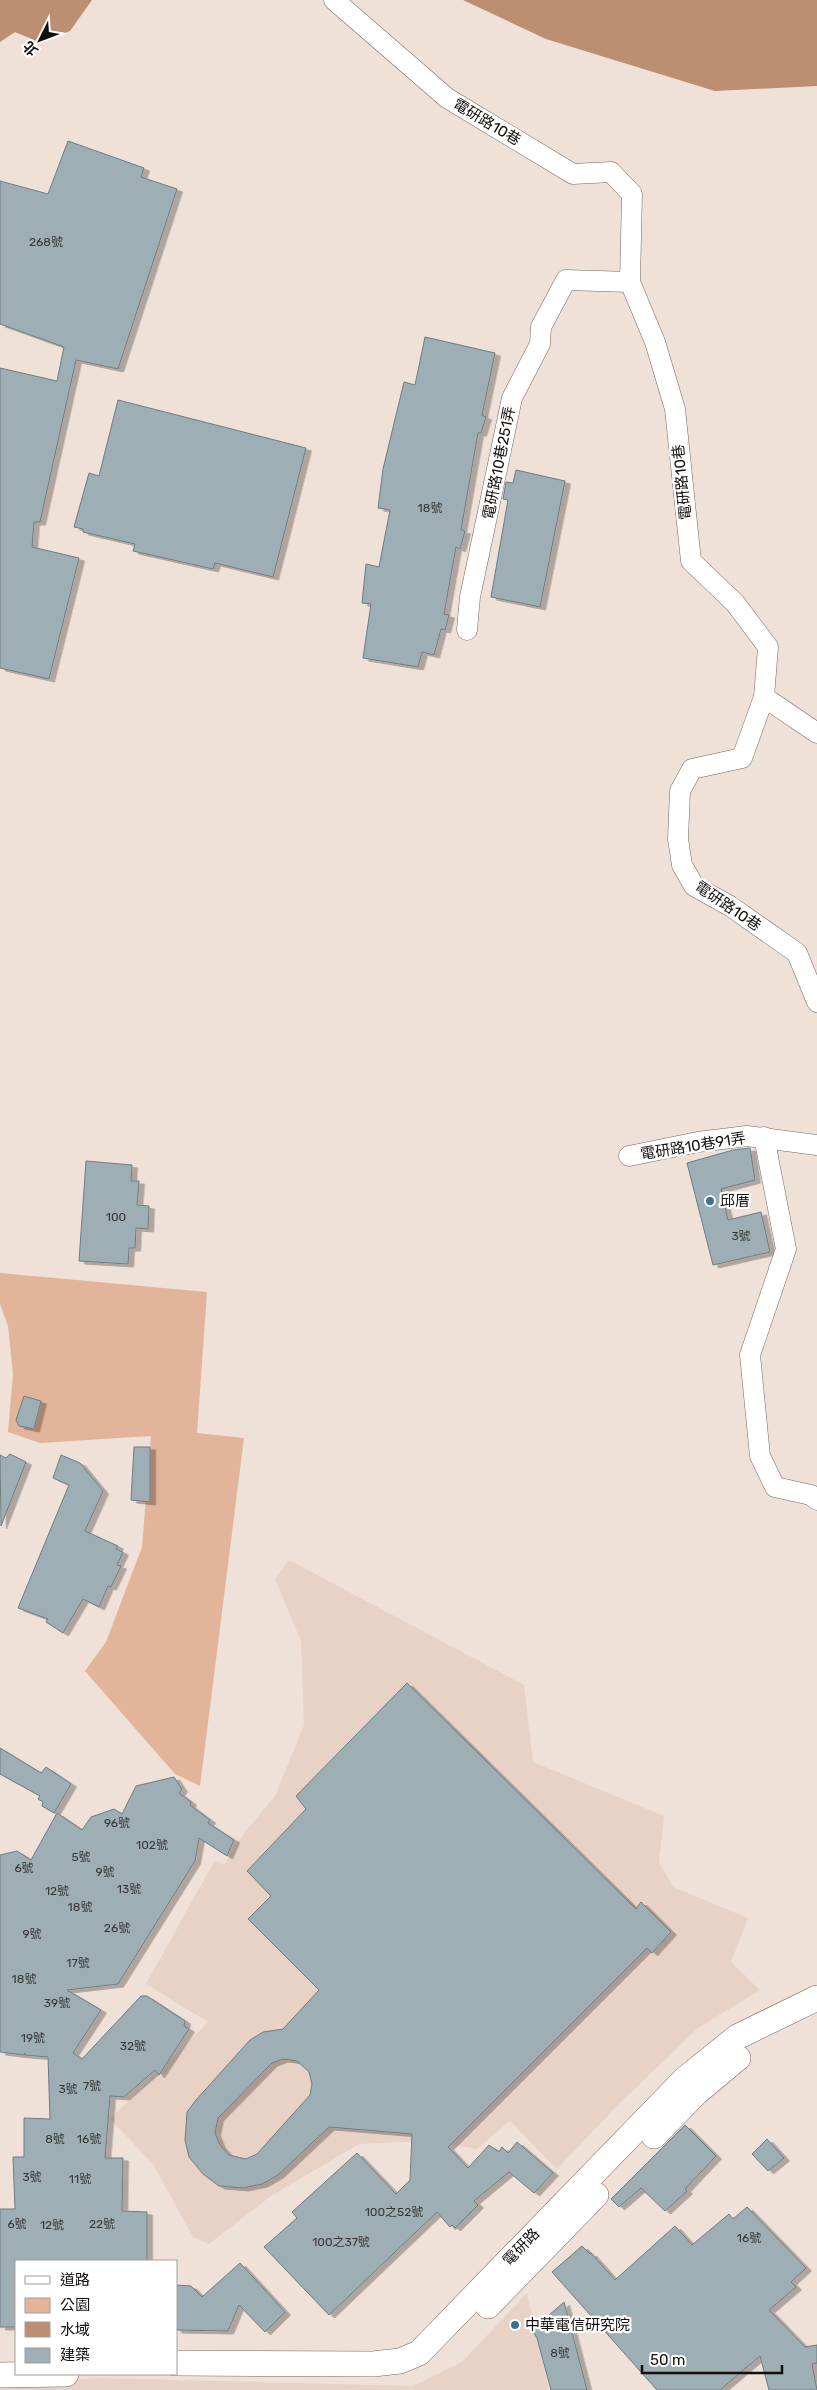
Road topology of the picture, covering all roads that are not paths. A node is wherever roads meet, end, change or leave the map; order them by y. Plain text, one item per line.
1 (334, 0) edge
2 (630, 282) junction
3 (467, 630) dead end
4 (764, 697) junction
5 (817, 733) edge
6 (817, 1002) edge
7 (764, 1137) junction
8 (817, 1144) edge
9 (629, 1156) dead end
10 (817, 1500) edge
11 (817, 1998) edge
12 (817, 2014) edge
13 (0, 2362) edge
14 (15, 2362) edge
15 (178, 2363) edge
16 (178, 2372) edge
17 (0, 2375) edge
18 (15, 2375) edge

1 - 2 street, 電研路10巷
2 - 3 street, 電研路10巷251弄
2 - 4 street, 電研路10巷
4 - 5 street
4 - 6 street, 電研路10巷
7 - 8 street, 電研路10巷91弄
7 - 9 street, 電研路10巷91弄
7 - 10 street
11 - 15 street, 電研路
12 - 16 street, 電研路
13 - 14 street
17 - 18 street

